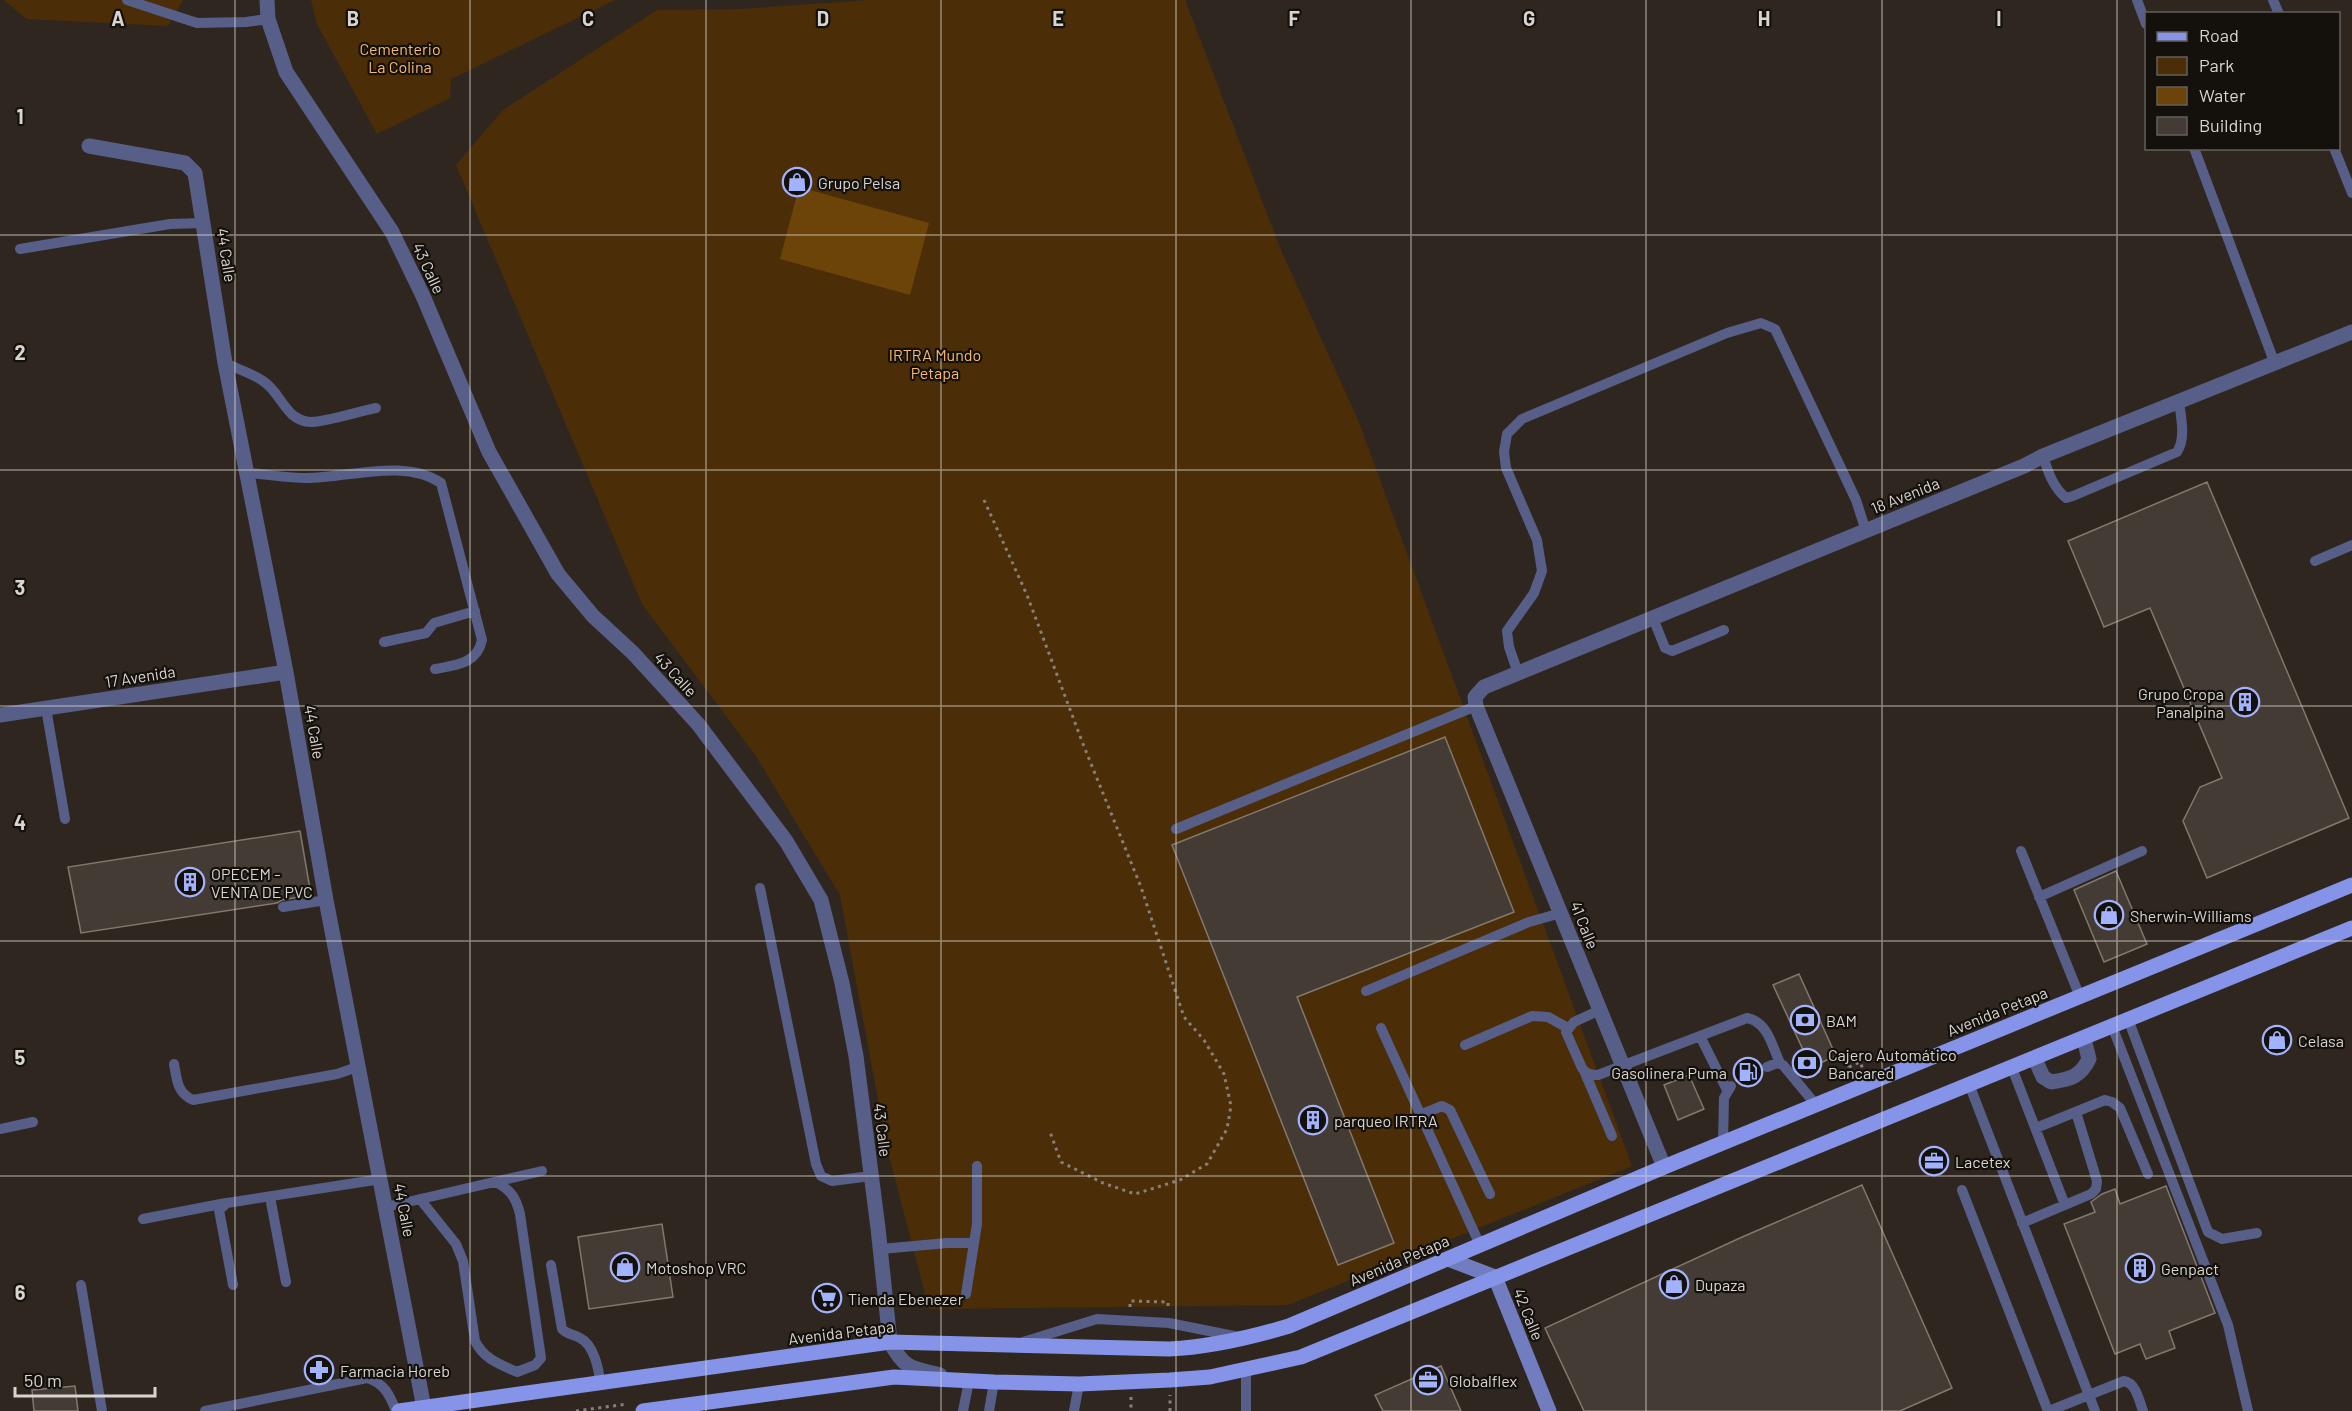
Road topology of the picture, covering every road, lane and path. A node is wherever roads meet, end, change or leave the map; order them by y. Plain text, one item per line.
1 (127, 0) edge
2 (267, 0) edge
3 (2138, 0) edge
4 (268, 18) junction
5 (2145, 21) edge
6 (88, 146) dead end
7 (2195, 150) edge
8 (2335, 150) edge
9 (2352, 193) edge
10 (204, 224) junction
11 (20, 249) dead end
12 (2352, 332) edge
13 (225, 363) junction
14 (2275, 364) junction
15 (2179, 402) junction
16 (376, 408) dead end
17 (2043, 456) junction
18 (247, 473) junction
19 (984, 500) dead end
20 (1866, 531) junction
21 (2352, 545) edge
22 (2315, 561) dead end
23 (475, 611) junction
24 (1653, 618) junction
25 (1724, 630) dead end
26 (384, 642) dead end
27 (435, 669) dead end
28 (286, 672) junction
29 (1518, 673) junction
30 (1476, 701) junction
31 (46, 708) junction
32 (0, 715) edge
33 (65, 819) dead end
34 (1176, 829) dead end
35 (2021, 851) dead end
36 (2142, 851) dead end
37 (2352, 885) edge
38 (760, 888) dead end
39 (2039, 897) junction
40 (326, 900) junction
41 (283, 907) dead end
42 (1560, 913) junction
43 (2352, 928) edge
44 (1366, 991) dead end
45 (2080, 997) junction
46 (1600, 1010) junction
47 (2128, 1019) junction
48 (2112, 1026) junction
49 (1381, 1028) dead end
50 (1568, 1028) junction
51 (1700, 1036) junction
52 (2084, 1039) junction
53 (1465, 1045) dead end
54 (2035, 1059) junction
55 (1860, 1062) dead end
56 (174, 1064) dead end
57 (1622, 1064) junction
58 (1780, 1064) junction
59 (360, 1066) junction
60 (1767, 1067) dead end
61 (1849, 1067) dead end
62 (2012, 1068) junction
63 (1585, 1073) junction
64 (1969, 1084) junction
65 (1816, 1104) junction
66 (2076, 1112) junction
67 (1420, 1115) junction
68 (33, 1122) dead end
69 (2036, 1128) junction
70 (0, 1129) edge
71 (1050, 1132) dead end
72 (1612, 1136) dead end
73 (1723, 1143) junction
74 (977, 1166) dead end
75 (1664, 1167) junction
76 (542, 1171) dead end
77 (2148, 1174) dead end
78 (871, 1176) junction
79 (381, 1179) junction
80 (496, 1182) junction
81 (1962, 1190) dead end
82 (1490, 1194) dead end
83 (270, 1197) junction
84 (420, 1199) junction
85 (226, 1203) junction
86 (2065, 1205) junction
87 (386, 1207) junction
88 (143, 1219) dead end
89 (2022, 1223) junction
90 (2257, 1233) dead end
91 (974, 1243) junction
92 (1480, 1245) junction
93 (880, 1249) junction
94 (1448, 1259) junction
95 (551, 1266) dead end
96 (1495, 1277) junction
97 (286, 1282) dead end
98 (81, 1285) dead end
99 (233, 1285) dead end
100 (966, 1294) dead end
101 (1130, 1301) dead end
102 (1168, 1302) dead end
103 (1245, 1339) junction
104 (890, 1342) junction
105 (1013, 1345) junction
106 (1246, 1371) junction
107 (965, 1380) junction
108 (994, 1382) junction
109 (600, 1383) junction
110 (1079, 1384) junction
111 (2089, 1396) junction
112 (691, 1407) edge
113 (424, 1408) junction
114 (102, 1411) edge
115 (205, 1411) edge
116 (401, 1411) edge
117 (643, 1411) edge
118 (963, 1411) edge
119 (989, 1411) edge
120 (1074, 1411) edge
121 (1246, 1411) edge
122 (1549, 1411) edge
123 (2048, 1411) edge
124 (2095, 1411) edge
125 (2143, 1411) edge
126 (2248, 1411) edge

1 - 4 lane
2 - 4 street, 43 Calle
3 - 5 lane
4 - 78 street, 43 Calle
6 - 10 street, 44 Calle
7 - 14 lane
8 - 9 lane
10 - 11 lane
10 - 13 street, 44 Calle
12 - 14 street, 18 Avenida
13 - 16 lane
13 - 18 street, 44 Calle
14 - 15 street, 18 Avenida
15 - 17 street, 18 Avenida
15 - 17 lane
17 - 20 street, 18 Avenida
18 - 23 lane
18 - 28 street, 44 Calle
19 - 71 path
20 - 24 street, 18 Avenida
20 - 29 lane
21 - 22 lane
23 - 26 lane
23 - 27 lane
24 - 25 lane
24 - 29 street, 18 Avenida
28 - 31 street, 17 Avenida
28 - 40 street, 44 Calle
29 - 30 street, 18 Avenida
30 - 34 lane
30 - 42 street, 41 Calle
31 - 32 street, 17 Avenida
31 - 33 lane
35 - 39 lane
36 - 39 lane
37 - 45 main road, Avenida Petapa
38 - 78 lane
39 - 45 lane
40 - 41 lane
40 - 59 street, 44 Calle
42 - 44 lane
42 - 46 street, 41 Calle
43 - 47 main road
45 - 65 main road, Avenida Petapa
46 - 50 lane
46 - 57 street, 41 Calle
47 - 48 main road
47 - 90 lane
48 - 52 main road
48 - 126 lane
49 - 67 lane
50 - 53 lane
50 - 63 lane
51 - 57 lane
51 - 58 lane
51 - 73 lane
52 - 54 main road
52 - 54 street
54 - 62 main road
55 - 61 path
56 - 59 lane
57 - 63 lane
57 - 75 street, 41 Calle
58 - 60 lane
58 - 65 lane
59 - 79 street, 44 Calle
62 - 64 main road
62 - 69 lane
63 - 72 lane
64 - 89 lane
64 - 96 main road
65 - 73 main road, Avenida Petapa
66 - 69 lane
66 - 77 lane
66 - 86 lane
67 - 82 lane
67 - 92 lane
68 - 70 lane
69 - 86 lane
73 - 75 main road, Avenida Petapa
74 - 91 lane
75 - 92 main road, Avenida Petapa
76 - 80 lane
78 - 93 street, 43 Calle
79 - 83 lane
79 - 87 street, 44 Calle
80 - 84 lane
80 - 84 lane
81 - 123 lane
83 - 85 lane
83 - 97 lane
84 - 87 lane
85 - 88 lane
85 - 99 lane
86 - 89 lane
87 - 113 street, 44 Calle
89 - 111 lane
91 - 93 lane
91 - 100 lane
92 - 94 main road, Avenida Petapa
93 - 104 street, 43 Calle
94 - 96 street, 42 Calle
94 - 103 main road, Avenida Petapa
95 - 109 lane
96 - 106 main road
96 - 122 street, 42 Calle
98 - 114 lane
101 - 102 path
103 - 105 main road, Avenida Petapa
103 - 105 lane
104 - 105 main road, Avenida Petapa
104 - 107 street, 43 Calle
104 - 109 main road, Avenida Petapa
106 - 110 main road
106 - 121 lane
107 - 108 main road
107 - 112 main road
107 - 118 lane
108 - 110 main road
108 - 119 lane
109 - 113 main road, Avenida Petapa
110 - 120 lane
111 - 123 lane
111 - 124 lane
111 - 125 lane
112 - 117 main road
113 - 116 main road, Avenida Petapa
115 - 116 lane

